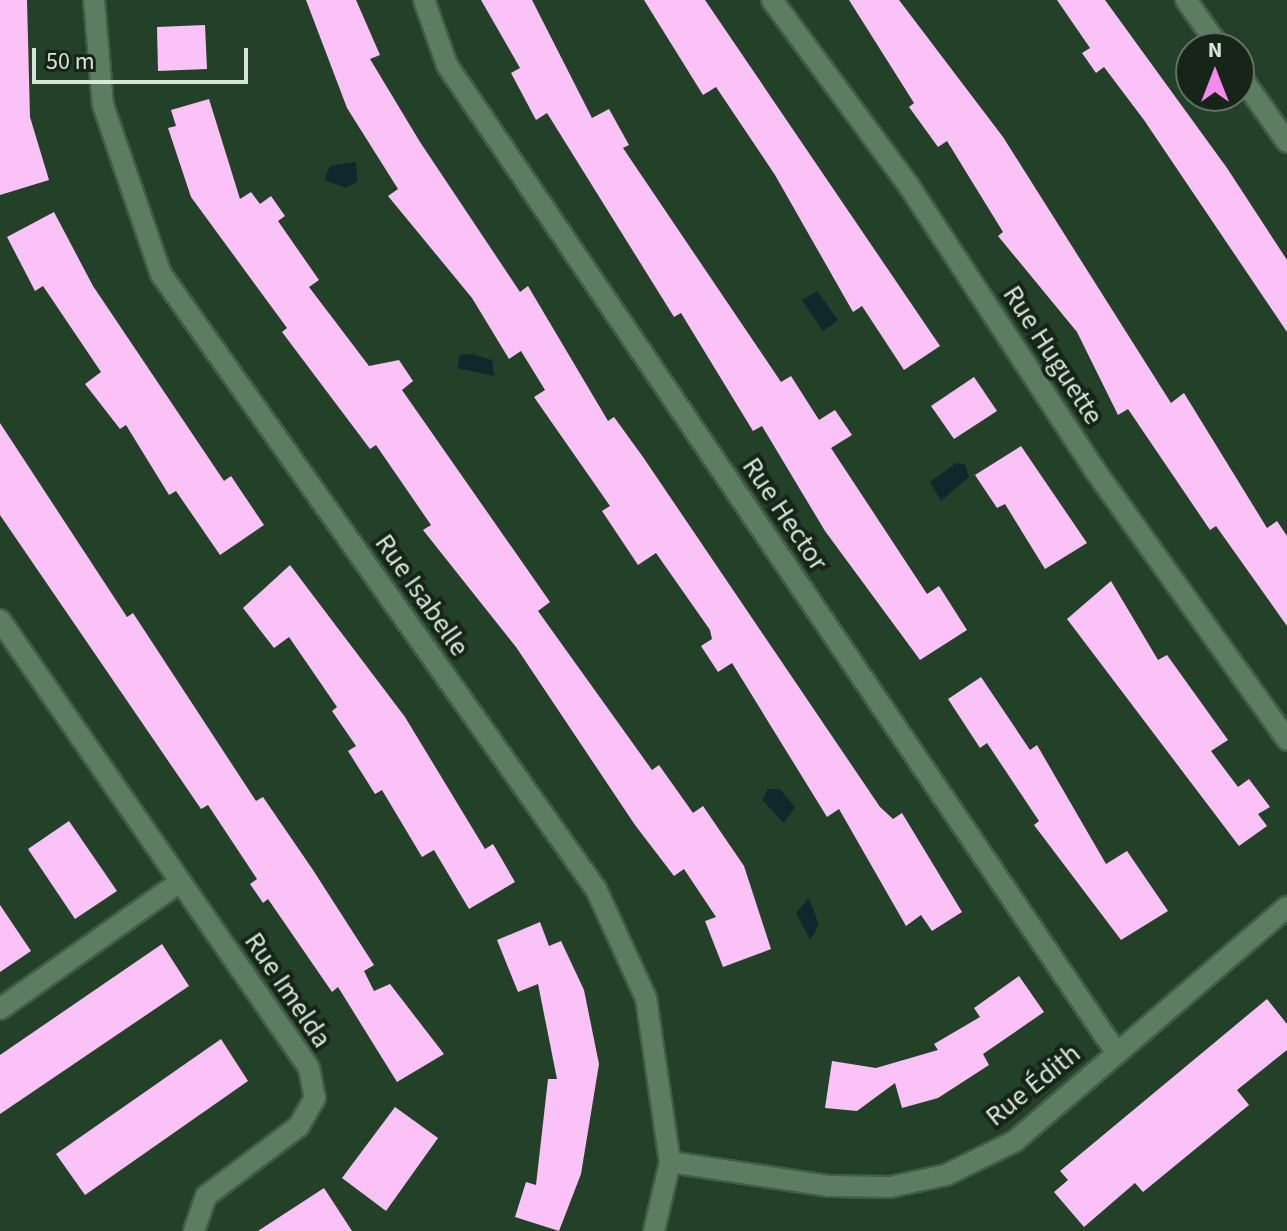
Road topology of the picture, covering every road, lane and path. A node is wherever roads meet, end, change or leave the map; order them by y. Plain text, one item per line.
1 (94, 0) edge
2 (424, 0) edge
3 (772, 0) edge
4 (1186, 0) edge
5 (1209, 32) edge
6 (1255, 97) edge
7 (1287, 142) edge
8 (0, 620) edge
9 (1287, 740) edge
10 (180, 882) junction
11 (1287, 907) edge
12 (0, 1009) edge
13 (1116, 1052) junction
14 (670, 1162) junction
15 (194, 1231) edge
16 (654, 1231) edge

1 - 14 street, Rue Isabelle
2 - 13 street, Rue Hector
3 - 9 street, Rue Huguette
4 - 5 street
6 - 7 street
8 - 10 street, Rue Imelda
10 - 12 street
10 - 15 street, Rue Imelda
11 - 13 street, Rue Édith
13 - 14 street, Rue Édith
14 - 16 street, Rue Isabelle

